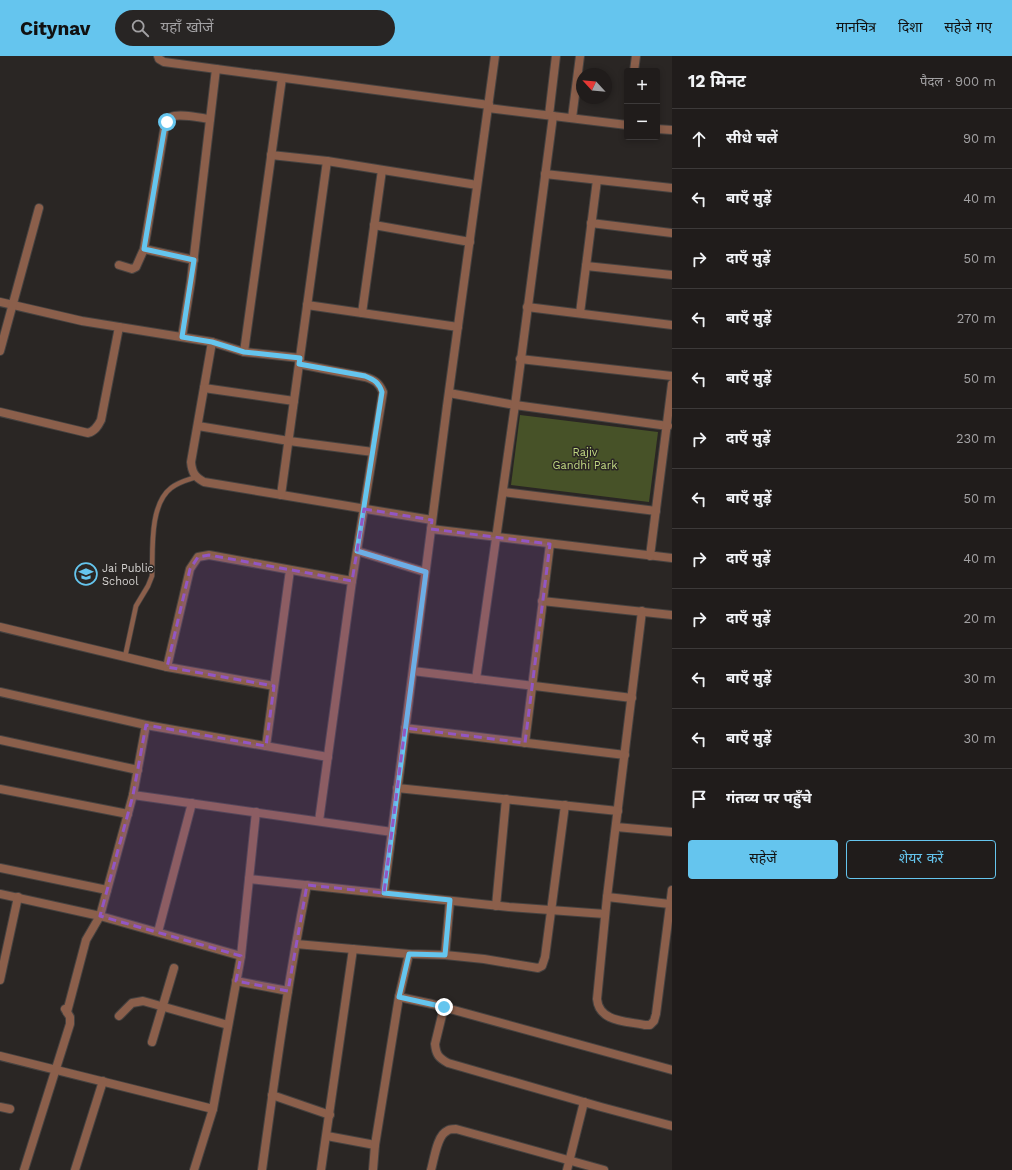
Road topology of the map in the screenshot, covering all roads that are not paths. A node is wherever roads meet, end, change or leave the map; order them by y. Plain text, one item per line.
1 (158, 56) edge
2 (495, 56) edge
3 (556, 56) edge
4 (580, 56) edge
5 (636, 56) edge
6 (634, 68) edge
7 (216, 69) junction
8 (282, 78) junction
9 (488, 107) junction
10 (551, 116) junction
11 (572, 118) junction
12 (210, 119) junction
13 (624, 124) edge
14 (660, 128) edge
15 (672, 130) edge
16 (271, 154) junction
17 (327, 161) junction
18 (382, 170) junction
19 (545, 174) junction
20 (597, 180) junction
21 (478, 185) junction
22 (672, 188) edge
23 (39, 208) dead end
24 (591, 223) junction
25 (374, 225) junction
26 (672, 233) edge
27 (470, 242) junction
28 (144, 249) junction
29 (194, 260) junction
30 (119, 265) dead end
31 (586, 266) junction
32 (672, 275) edge
33 (0, 302) edge
34 (12, 305) junction
35 (307, 305) junction
36 (527, 307) junction
37 (362, 313) junction
38 (580, 313) junction
39 (672, 324) edge
40 (119, 327) junction
41 (458, 327) junction
42 (182, 337) junction
43 (212, 342) junction
44 (0, 351) edge
45 (244, 352) junction
46 (520, 359) junction
47 (300, 361) junction
48 (672, 376) edge
49 (672, 384) edge
50 (204, 388) junction
51 (449, 393) junction
52 (294, 401) junction
53 (515, 405) junction
54 (0, 412) edge
55 (198, 426) junction
56 (668, 426) junction
57 (289, 440) junction
58 (373, 452) junction
59 (196, 477) junction
60 (503, 492) junction
61 (281, 495) junction
62 (364, 509) junction
63 (656, 511) junction
64 (432, 524) junction
65 (496, 537) junction
66 (550, 544) junction
67 (357, 551) junction
68 (650, 556) junction
69 (672, 558) edge
70 (290, 570) junction
71 (426, 572) junction
72 (352, 581) junction
73 (542, 601) junction
74 (642, 611) junction
75 (672, 615) edge
76 (0, 627) edge
77 (125, 657) junction
78 (168, 667) junction
79 (413, 671) junction
80 (476, 679) junction
81 (274, 686) junction
82 (532, 686) junction
83 (0, 692) edge
84 (632, 698) junction
85 (146, 725) junction
86 (405, 728) junction
87 (0, 740) edge
88 (525, 743) junction
89 (266, 746) junction
90 (625, 755) junction
91 (328, 757) junction
92 (138, 770) junction
93 (398, 788) junction
94 (0, 789) edge
95 (133, 795) junction
96 (506, 799) junction
97 (192, 803) junction
98 (564, 805) junction
99 (618, 811) junction
100 (256, 812) junction
101 (128, 814) junction
102 (319, 821) junction
103 (616, 827) junction
104 (392, 832) junction
105 (672, 832) edge
106 (0, 868) edge
107 (249, 879) junction
108 (307, 886) junction
109 (107, 890) junction
110 (672, 890) edge
111 (384, 893) junction
112 (0, 894) edge
113 (18, 897) junction
114 (607, 897) junction
115 (450, 900) junction
116 (670, 904) junction
117 (496, 906) junction
118 (551, 910) junction
119 (605, 914) junction
120 (100, 916) junction
121 (669, 931) edge
122 (158, 932) junction
123 (296, 944) junction
124 (353, 949) junction
125 (409, 954) junction
126 (445, 955) junction
127 (241, 956) junction
128 (174, 968) dead end
129 (0, 980) edge
130 (236, 981) junction
131 (288, 991) junction
132 (399, 997) junction
133 (163, 1007) junction
134 (444, 1007) junction
135 (119, 1016) dead end
136 (228, 1025) junction
137 (152, 1042) dead end
138 (0, 1056) edge
139 (55, 1069) junction
140 (672, 1070) edge
141 (103, 1081) junction
142 (272, 1095) junction
143 (584, 1102) junction
144 (0, 1106) edge
145 (10, 1109) dead end
146 (213, 1109) junction
147 (330, 1115) junction
148 (672, 1126) edge
149 (327, 1136) junction
150 (375, 1145) junction
151 (570, 1160) junction
152 (24, 1170) edge
153 (75, 1170) edge
154 (194, 1170) edge
155 (262, 1170) edge
156 (321, 1170) edge
157 (373, 1170) edge
158 (432, 1170) edge
159 (567, 1170) edge
160 (604, 1170) edge

1 - 7 street
2 - 9 street
3 - 10 street
4 - 11 street
5 - 6 street
7 - 8 street
7 - 12 street
8 - 9 street
8 - 16 street
9 - 10 street
9 - 21 street
10 - 11 street
10 - 19 street
11 - 13 street
12 - 28 street
12 - 29 street
14 - 15 street
16 - 17 street
16 - 45 street
17 - 18 street
17 - 35 street
18 - 21 street
18 - 25 street
19 - 20 street
19 - 36 street
20 - 22 street
20 - 24 street
21 - 27 street
23 - 34 street
24 - 26 street
24 - 31 street
25 - 27 street
25 - 37 street
27 - 41 street
28 - 29 street
28 - 30 street
29 - 42 street
31 - 32 street
31 - 38 street
33 - 34 street
34 - 40 street
34 - 44 street
35 - 37 street
35 - 47 street
36 - 38 street
36 - 46 street
37 - 41 street
38 - 39 street
40 - 42 street
40 - 54 street
41 - 51 street
42 - 43 street
43 - 45 street
43 - 50 street
45 - 47 street
46 - 48 street
46 - 53 street
47 - 52 street
47 - 58 street
49 - 56 street
50 - 52 street
50 - 55 street
51 - 53 street
51 - 64 street
52 - 57 street
53 - 56 street
53 - 60 street
55 - 57 street
55 - 59 street
56 - 63 street
57 - 58 street
57 - 61 street
58 - 62 street
59 - 61 street
59 - 77 lane
60 - 63 street
60 - 65 street
61 - 62 street
62 - 64 street
62 - 67 street
63 - 68 street
64 - 65 street
64 - 71 street
65 - 66 street
65 - 80 street
66 - 68 street
66 - 73 street
67 - 71 street
67 - 72 street
68 - 69 street
70 - 72 street
70 - 78 street
70 - 81 street
71 - 79 street
72 - 91 street
73 - 74 street
73 - 82 street
74 - 75 street
74 - 84 street
76 - 77 street
77 - 78 street
78 - 81 street
79 - 80 street
79 - 86 street
80 - 82 street
81 - 89 street
82 - 84 street
82 - 88 street
83 - 85 street
84 - 90 street
85 - 89 street
85 - 92 street
86 - 88 street
86 - 93 street
87 - 92 street
88 - 90 street
89 - 91 street
90 - 99 street
91 - 102 street
92 - 95 street
93 - 96 street
93 - 104 street
94 - 101 street
95 - 97 street
95 - 101 street
96 - 98 street
96 - 117 street
97 - 100 street
97 - 122 street
98 - 99 street
98 - 118 street
99 - 103 street
100 - 102 street
100 - 107 street
101 - 109 street
102 - 104 street
103 - 105 street
103 - 114 street
104 - 111 street
106 - 109 street
107 - 108 street
107 - 127 street
108 - 111 street
108 - 123 street
109 - 120 street
110 - 116 street
111 - 115 street
112 - 113 street
113 - 120 street
113 - 129 street
114 - 116 street
114 - 119 street
115 - 117 street
115 - 126 street
116 - 121 street
117 - 118 street
118 - 119 street
118 - 126 street
119 - 121 street
120 - 122 street
120 - 139 street
122 - 127 street
123 - 124 street
123 - 131 street
124 - 125 street
124 - 147 street
125 - 126 street
125 - 132 street
127 - 130 street
128 - 133 street
130 - 131 street
130 - 136 street
131 - 142 street
132 - 134 street
132 - 150 street
133 - 135 street
133 - 136 street
133 - 137 street
134 - 140 street
134 - 143 street
136 - 146 street
138 - 139 street
139 - 141 street
139 - 152 street
141 - 146 street
141 - 153 street
142 - 147 street
142 - 155 street
143 - 148 street
143 - 151 street
144 - 145 street
146 - 154 street
147 - 149 street
149 - 150 street
149 - 156 street
150 - 157 street
151 - 158 street
151 - 159 street
151 - 160 street

